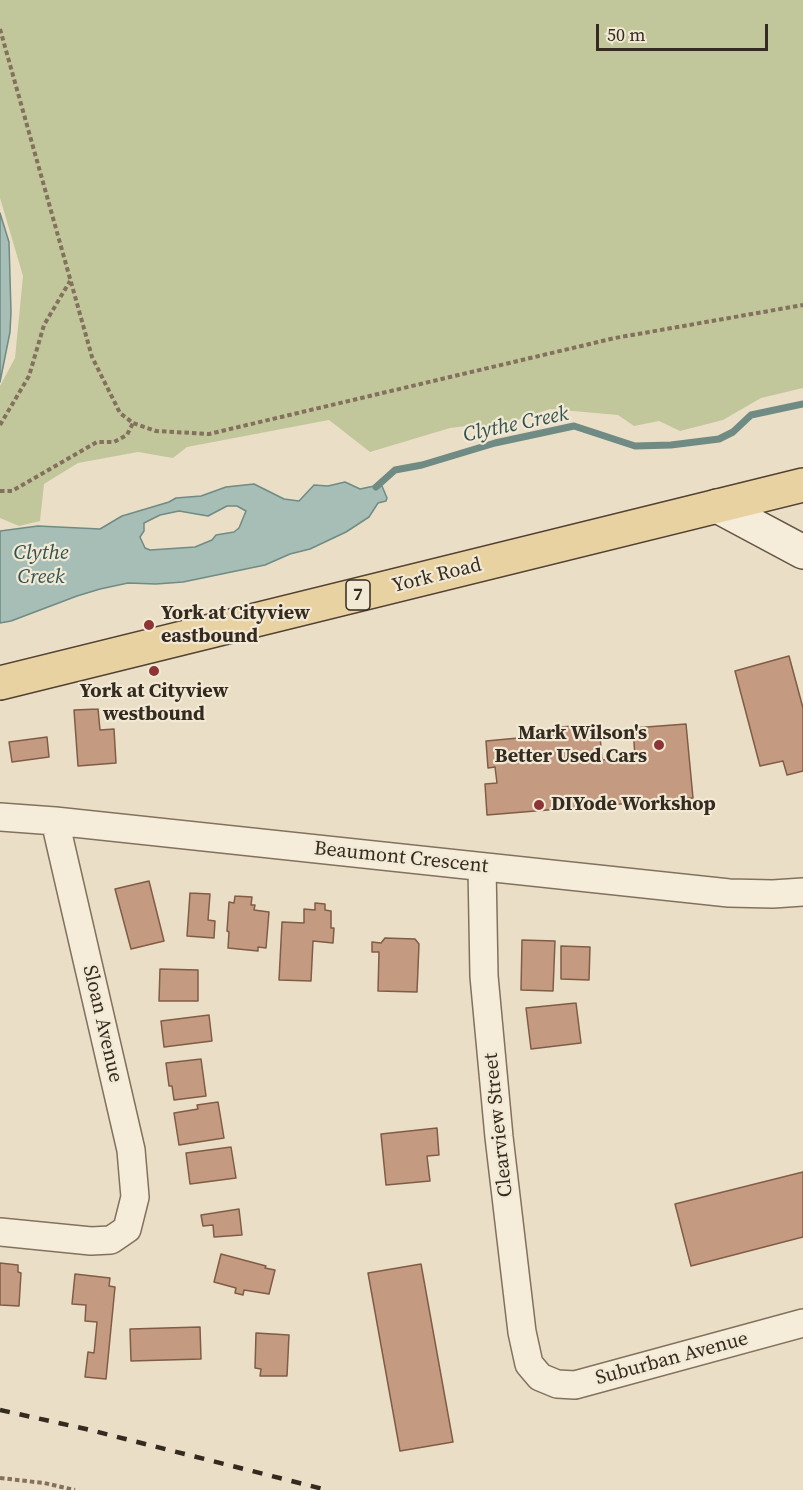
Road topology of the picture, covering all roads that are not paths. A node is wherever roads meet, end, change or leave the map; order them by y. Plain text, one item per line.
1 (803, 485) edge
2 (717, 506) junction
3 (803, 552) edge
4 (0, 683) edge
5 (0, 817) edge
6 (55, 821) junction
7 (482, 867) junction
8 (803, 892) edge
9 (0, 1232) edge
10 (803, 1323) edge
11 (540, 1377) joint

1 - 2 main road, York Road / 7
2 - 3 street
2 - 4 main road, York Road / 7
5 - 6 street, Beaumont Crescent
6 - 7 street, Beaumont Crescent
6 - 9 street, Sloan Avenue
7 - 8 street, Beaumont Crescent
7 - 11 street, Clearview Street
10 - 11 street, Suburban Avenue

